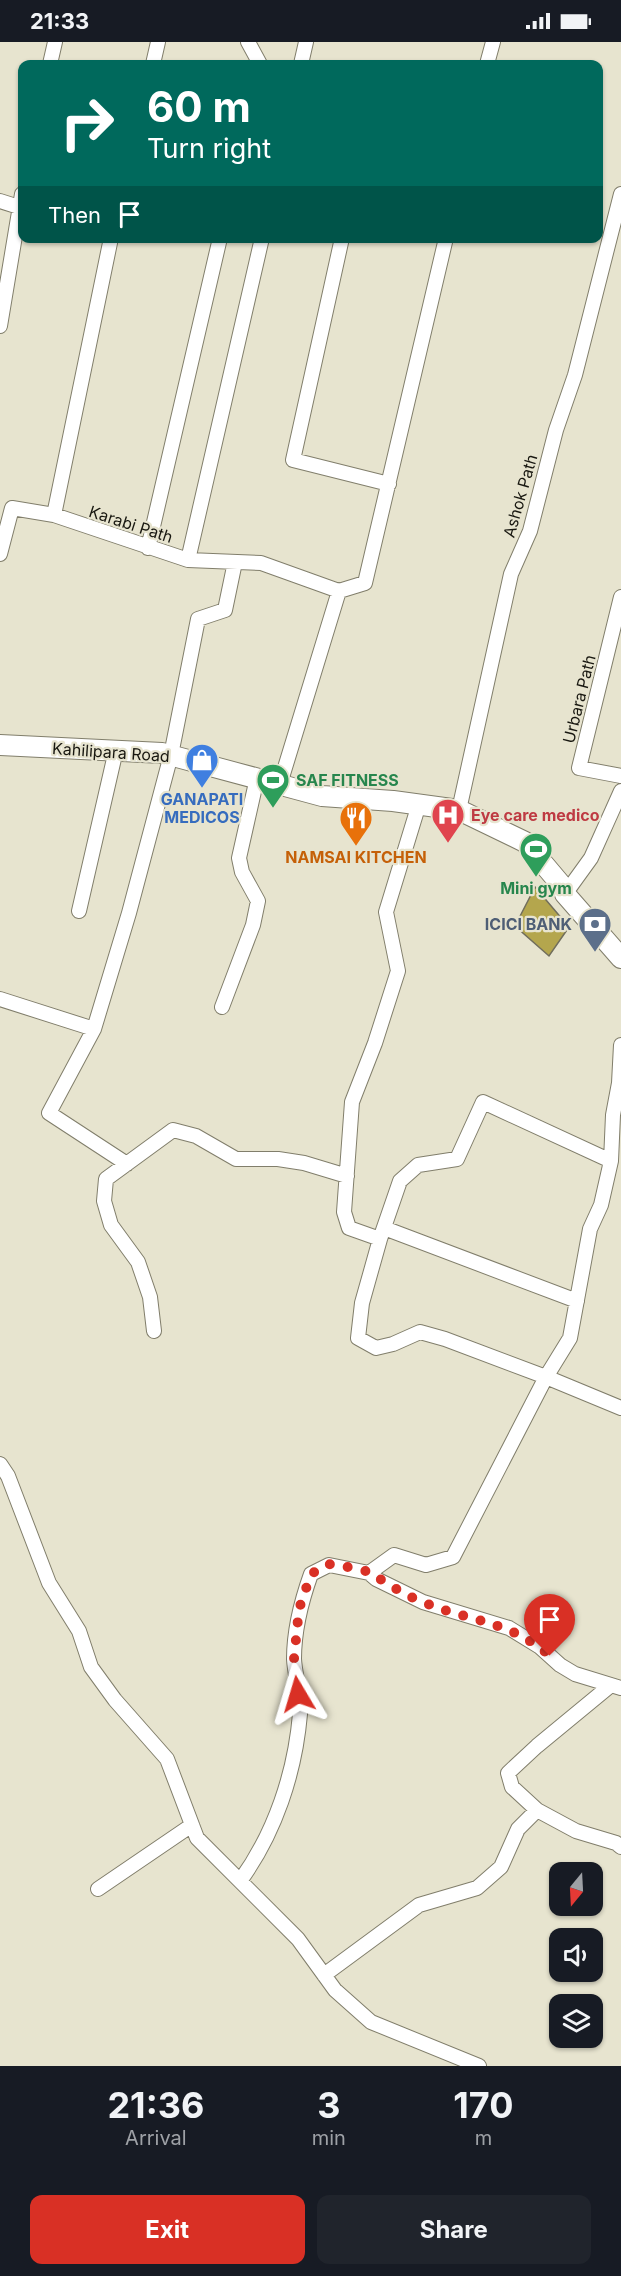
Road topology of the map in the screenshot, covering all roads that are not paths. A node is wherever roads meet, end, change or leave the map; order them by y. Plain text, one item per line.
1 (55, 42) edge
2 (158, 42) edge
3 (248, 42) edge
4 (306, 42) edge
5 (493, 42) edge
6 (51, 60) edge
7 (154, 60) edge
8 (258, 60) edge
9 (302, 60) edge
10 (488, 60) edge
11 (621, 194) edge
12 (0, 201) edge
13 (18, 203) edge
14 (18, 225) edge
15 (110, 243) edge
16 (219, 243) edge
17 (261, 243) edge
18 (341, 243) edge
19 (445, 243) edge
20 (0, 326) edge
21 (389, 483) junction
22 (54, 515) junction
23 (148, 548) junction
24 (0, 554) edge
25 (188, 560) junction
26 (235, 562) junction
27 (339, 591) junction
28 (621, 597) edge
29 (0, 745) edge
30 (116, 750) junction
31 (171, 755) junction
32 (621, 776) edge
33 (257, 778) junction
34 (280, 784) junction
35 (621, 790) edge
36 (419, 804) junction
37 (459, 810) junction
38 (565, 894) junction
39 (79, 911) dead end
40 (621, 958) edge
41 (0, 999) edge
42 (222, 1007) dead end
43 (94, 1029) junction
44 (621, 1046) edge
45 (611, 1161) junction
46 (127, 1164) junction
47 (347, 1176) junction
48 (382, 1234) junction
49 (577, 1301) junction
50 (154, 1331) dead end
51 (546, 1377) junction
52 (621, 1408) edge
53 (0, 1464) edge
54 (369, 1573) junction
55 (616, 1686) edge
56 (537, 1810) junction
57 (192, 1825) junction
58 (621, 1847) edge
59 (240, 1881) junction
60 (98, 1889) dead end
61 (324, 1975) junction
62 (479, 2066) edge

1 - 6 street
2 - 7 street
3 - 8 street
4 - 9 street
5 - 10 street
11 - 37 street, Ashok Path
12 - 13 street
14 - 20 street
15 - 22 street
16 - 23 street
17 - 25 street, Karabi Path
18 - 21 street
19 - 21 street
21 - 27 street
22 - 23 street, Karabi Path
22 - 24 street, Karabi Path
23 - 25 street, Karabi Path
25 - 26 street
26 - 27 street
26 - 31 street
27 - 34 street
28 - 32 street, Urbara Path
29 - 30 main road, Kahilipara Road
30 - 31 main road, Kahilipara Road
30 - 39 street
31 - 33 main road, Kahilipara Road
31 - 43 street
33 - 34 main road, Kahilipara Road
33 - 42 street
34 - 36 main road, Kahilipara Road
35 - 38 street
36 - 37 main road, Kahilipara Road
36 - 47 street
37 - 38 main road, Kahilipara Road
38 - 40 main road, Kahilipara Road
41 - 43 street
43 - 46 street
44 - 45 street
45 - 48 street
45 - 49 street
46 - 47 street
46 - 50 street
47 - 48 street
48 - 49 street
48 - 51 street
49 - 51 street
51 - 52 street
51 - 54 street
53 - 57 street
54 - 55 street
54 - 59 street
55 - 56 street
56 - 58 street
56 - 61 street
57 - 59 street
57 - 60 street
59 - 61 street
61 - 62 street

